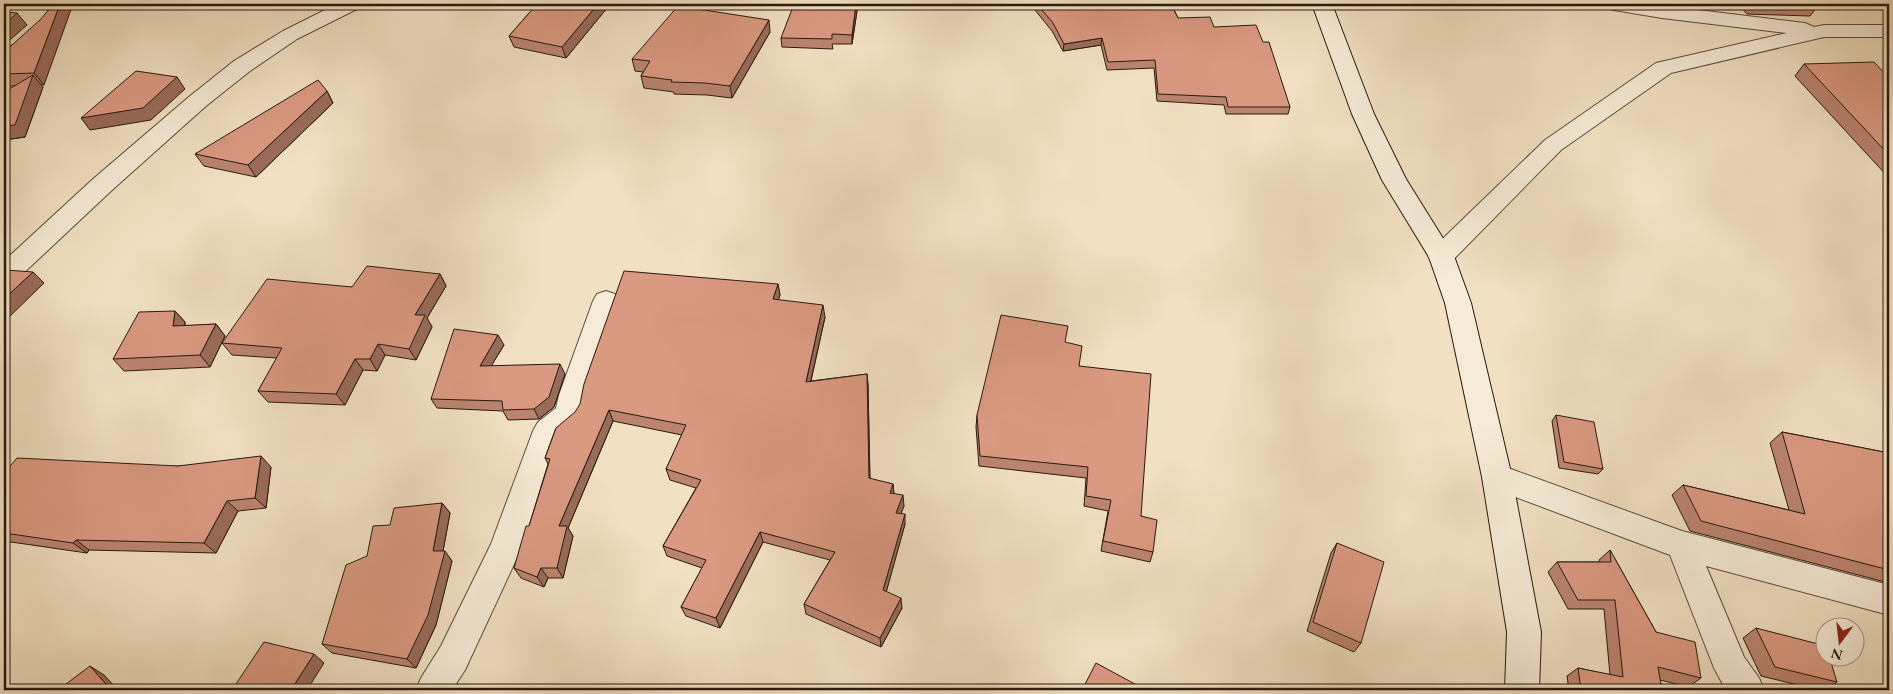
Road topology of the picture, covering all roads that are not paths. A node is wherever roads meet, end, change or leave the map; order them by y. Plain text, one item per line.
1 (352, 4) edge
2 (1322, 4) edge
3 (1614, 4) edge
4 (1824, 31) junction
5 (1889, 31) edge
6 (1441, 256) junction
7 (4, 276) edge
8 (606, 300) dead end
9 (1497, 477) junction
10 (1682, 545) junction
11 (1889, 600) edge
12 (433, 690) edge
13 (1522, 690) edge
14 (1747, 690) edge

1 - 7 street
2 - 6 street
3 - 4 street
4 - 5 street
4 - 6 street
6 - 9 street
8 - 12 street
9 - 10 street
9 - 13 street
10 - 11 street
10 - 14 street

